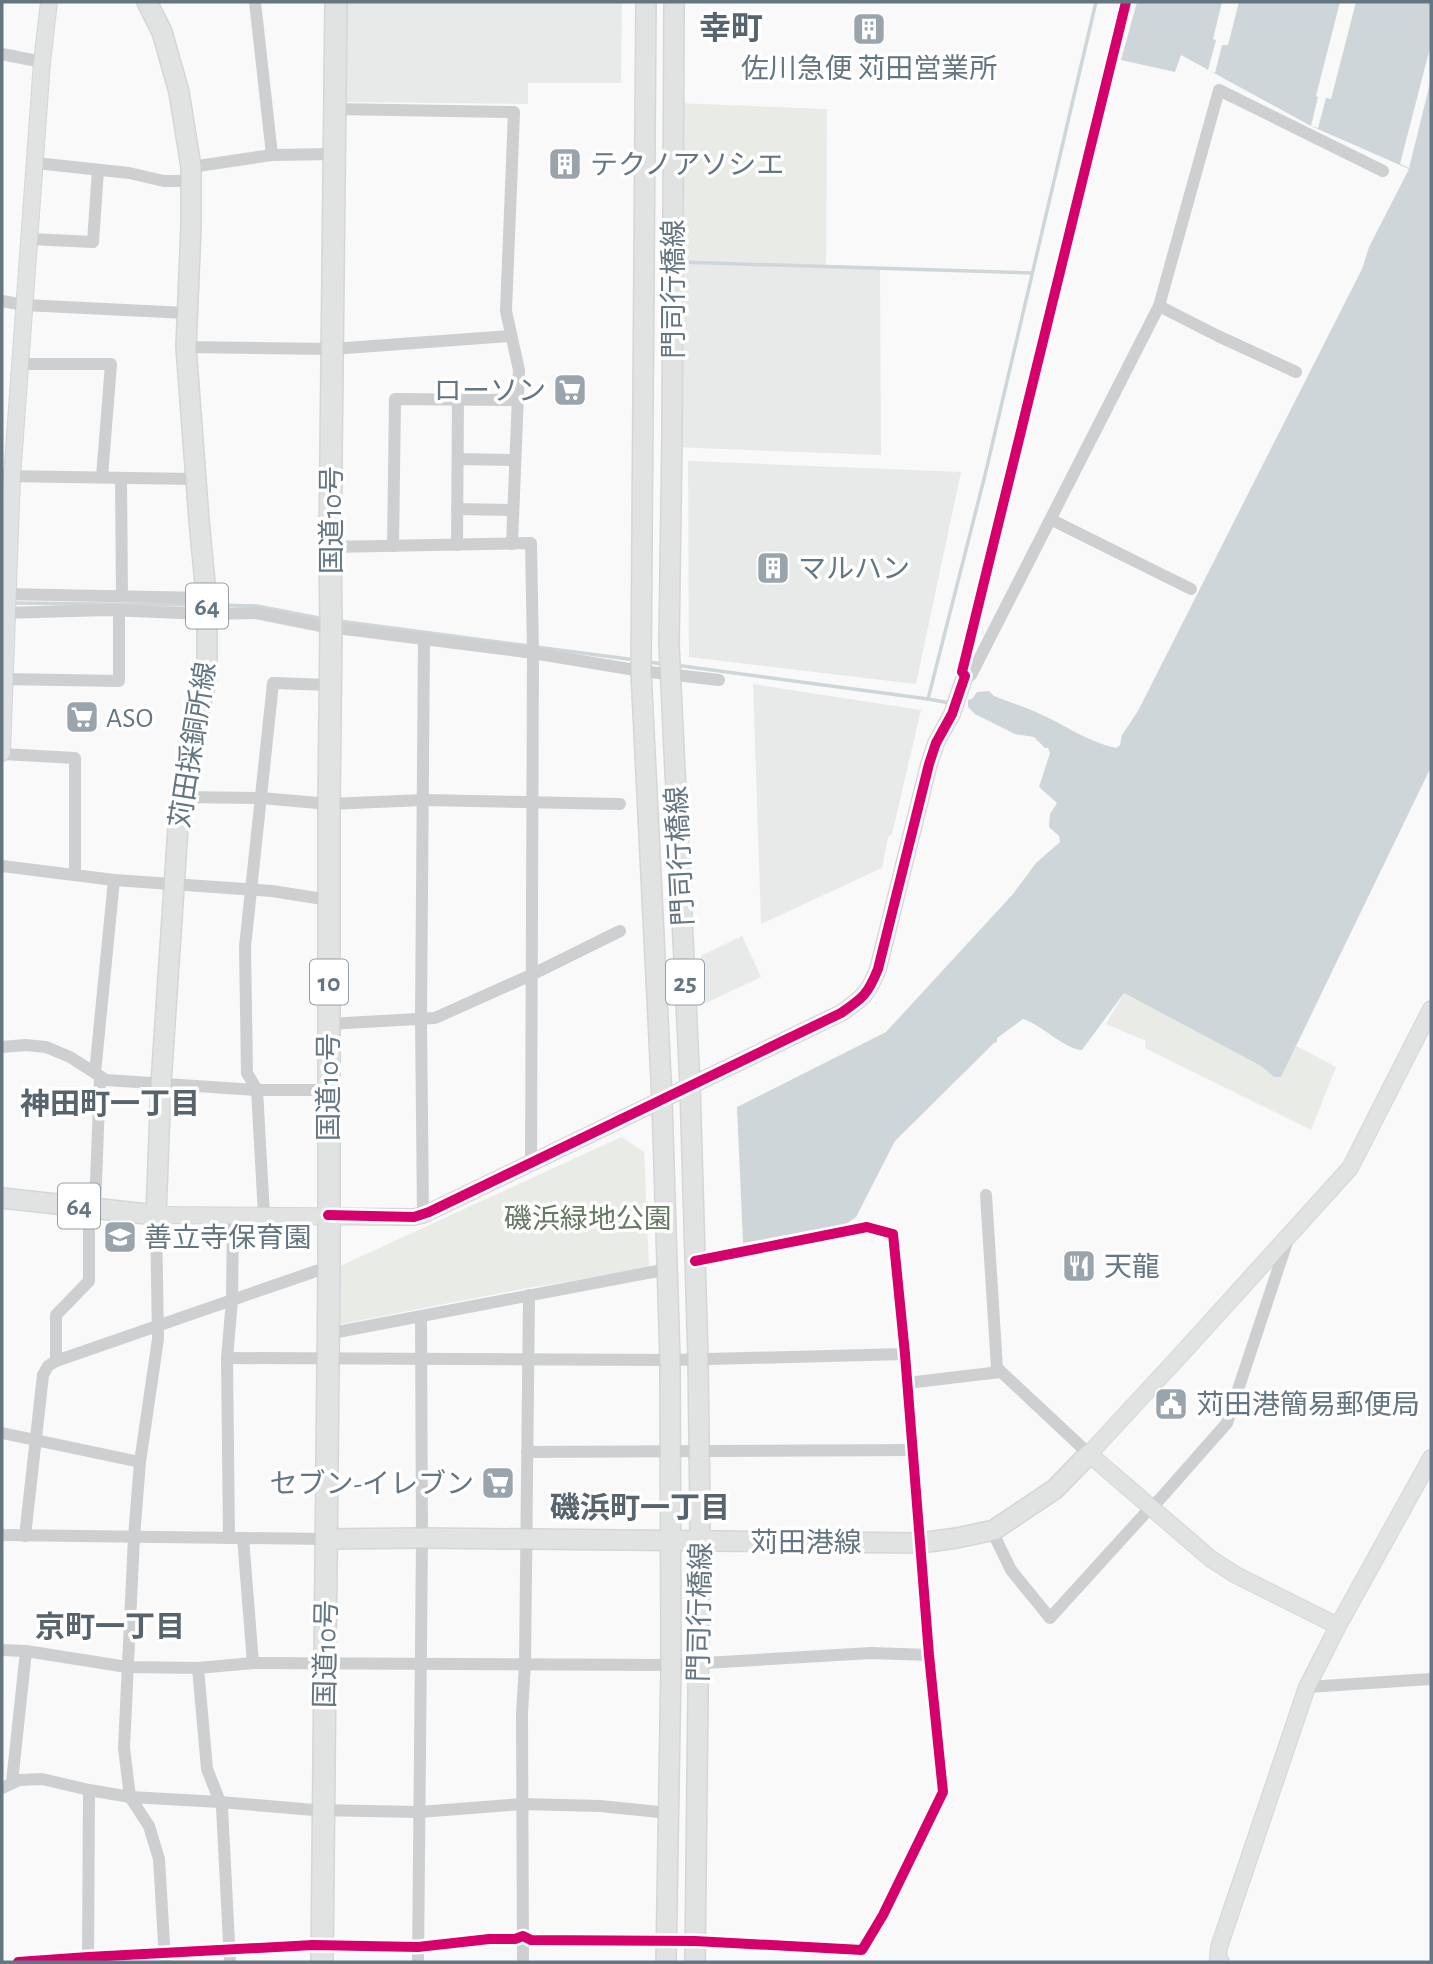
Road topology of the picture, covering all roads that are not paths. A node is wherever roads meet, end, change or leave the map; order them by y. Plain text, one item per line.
1 (49, 2) edge
2 (147, 2) edge
3 (255, 2) edge
4 (326, 2) edge
5 (335, 2) edge
6 (646, 2) edge
7 (674, 2) edge
8 (1126, 2) edge
9 (2, 54) edge
10 (42, 62) junction
11 (334, 109) junction
12 (329, 154) junction
13 (272, 155) junction
14 (36, 163) junction
15 (98, 170) junction
16 (1383, 171) dead end
17 (191, 174) junction
18 (30, 239) junction
19 (2, 301) edge
20 (24, 305) junction
21 (1159, 306) junction
22 (186, 313) junction
23 (511, 336) junction
24 (186, 347) junction
25 (327, 349) junction
26 (21, 364) junction
27 (1296, 372) dead end
28 (458, 400) junction
29 (518, 400) junction
30 (458, 459) junction
31 (515, 460) junction
32 (7, 476) edge
33 (102, 477) junction
34 (121, 478) junction
35 (195, 479) junction
36 (457, 509) junction
37 (513, 510) junction
38 (1052, 520) junction
39 (512, 544) junction
40 (457, 545) junction
41 (393, 546) junction
42 (330, 547) junction
43 (1191, 589) dead end
44 (4, 594) edge
45 (122, 596) junction
46 (207, 606) junction
47 (119, 610) junction
48 (4, 613) edge
49 (326, 627) junction
50 (424, 639) junction
51 (533, 653) junction
52 (641, 671) junction
53 (669, 674) junction
54 (965, 676) junction
55 (4, 679) junction
56 (719, 680) dead end
57 (326, 685) junction
58 (2, 754) edge
59 (180, 797) junction
60 (261, 798) junction
61 (424, 800) junction
62 (531, 802) junction
63 (324, 803) junction
64 (620, 804) dead end
65 (2, 866) edge
66 (75, 876) junction
67 (114, 880) junction
68 (174, 883) junction
69 (250, 889) junction
70 (324, 899) junction
71 (620, 931) dead end
72 (531, 975) junction
73 (1431, 1009) edge
74 (421, 1019) junction
75 (328, 1024) junction
76 (2, 1047) edge
77 (97, 1075) junction
78 (161, 1084) junction
79 (690, 1086) junction
80 (257, 1090) junction
81 (324, 1091) junction
82 (662, 1100) junction
83 (531, 1163) junction
84 (986, 1195) dead end
85 (2, 1199) edge
86 (92, 1208) junction
87 (423, 1214) junction
88 (156, 1215) junction
89 (233, 1215) junction
90 (264, 1215) junction
91 (322, 1215) junction
92 (1291, 1233) junction
93 (695, 1261) junction
94 (668, 1269) junction
95 (322, 1270) junction
96 (528, 1295) junction
97 (232, 1300) junction
98 (421, 1317) junction
99 (157, 1326) junction
100 (327, 1334) junction
101 (905, 1354) junction
102 (227, 1358) junction
103 (321, 1358) junction
104 (422, 1358) junction
105 (528, 1359) junction
106 (698, 1359) junction
107 (670, 1360) junction
108 (56, 1361) junction
109 (1000, 1371) junction
110 (907, 1383) junction
111 (2, 1433) edge
112 (36, 1441) junction
113 (913, 1450) junction
114 (527, 1452) junction
115 (670, 1452) junction
116 (699, 1452) junction
117 (1089, 1454) junction
118 (1431, 1458) edge
119 (140, 1462) junction
120 (1150, 1508) junction
121 (993, 1530) junction
122 (2, 1535) edge
123 (25, 1536) junction
124 (134, 1537) junction
125 (229, 1538) junction
126 (243, 1538) junction
127 (422, 1538) junction
128 (320, 1539) junction
129 (526, 1540) junction
130 (671, 1540) junction
131 (700, 1542) junction
132 (920, 1542) junction
133 (1338, 1626) junction
134 (2, 1650) edge
135 (26, 1651) junction
136 (929, 1656) junction
137 (320, 1662) junction
138 (253, 1663) junction
139 (420, 1663) junction
140 (699, 1663) junction
141 (526, 1664) junction
142 (671, 1665) junction
143 (127, 1667) junction
144 (198, 1668) junction
145 (1431, 1679) edge
146 (1307, 1687) junction
147 (7, 1785) edge
148 (89, 1790) junction
149 (130, 1797) junction
150 (220, 1802) junction
151 (522, 1804) junction
152 (318, 1810) junction
153 (419, 1812) junction
154 (669, 1813) junction
155 (523, 1936) junction
156 (666, 1941) junction
157 (695, 1941) junction
158 (418, 1947) junction
159 (317, 1954) edge
160 (230, 1956) edge
161 (165, 1958) edge
162 (88, 1959) edge
163 (18, 1962) edge
164 (418, 1962) edge
165 (523, 1962) edge
166 (666, 1962) edge
167 (695, 1962) edge
168 (1221, 1962) edge

1 - 10 street
2 - 17 main road, 苅田採銅所線 / 64
3 - 13 street
4 - 12 highway, 国道10号 / 10
5 - 11 highway, 国道10号 / 10
6 - 52 main road, 門司行橋線 / 25
7 - 53 main road, 門司行橋線 / 25
8 - 54 street
9 - 10 street
10 - 14 street
11 - 12 highway, 国道10号 / 10
11 - 23 street
12 - 13 street
12 - 25 highway, 国道10号 / 10
13 - 17 street
14 - 15 street
14 - 18 street
15 - 17 street
15 - 18 street
16 - 21 street
17 - 22 main road, 苅田採銅所線 / 64
18 - 20 street
19 - 20 street
20 - 22 street
20 - 26 street
21 - 27 street
21 - 38 street
22 - 24 main road, 苅田採銅所線 / 64
23 - 25 street
23 - 29 street
24 - 25 street
24 - 35 main road, 苅田採銅所線 / 64
25 - 42 highway, 国道10号 / 10
25 - 49 highway, 国道10号 / 10
26 - 32 street
26 - 33 street
28 - 29 street
28 - 30 street
28 - 41 street
29 - 31 street
30 - 31 street
30 - 36 street
31 - 37 street
32 - 33 street
32 - 44 street
33 - 34 street
34 - 35 street
34 - 45 street
35 - 46 main road, 苅田採銅所線 / 64
36 - 37 street
36 - 40 street
37 - 39 street
38 - 43 street
38 - 54 street
39 - 40 street
39 - 51 street
40 - 41 street
41 - 42 street
42 - 49 highway, 国道10号 / 10
44 - 45 street
44 - 48 street
45 - 46 street
46 - 47 street
46 - 49 street
46 - 59 main road, 苅田採銅所線 / 64
47 - 48 street
47 - 55 street
48 - 55 street
49 - 50 street
49 - 57 highway, 国道10号 / 10
50 - 51 street
50 - 61 street
51 - 52 street
51 - 62 street
52 - 53 street
52 - 82 main road, 門司行橋線 / 25
53 - 56 street
53 - 79 main road, 門司行橋線 / 25
54 - 79 street
55 - 58 street
57 - 60 street
57 - 63 highway, 国道10号 / 10
58 - 66 street
59 - 60 street
59 - 68 main road, 苅田採銅所線 / 64
60 - 63 street
60 - 69 street
61 - 62 street
61 - 63 street
61 - 74 street
62 - 64 street
62 - 72 street
63 - 70 highway, 国道10号 / 10
65 - 66 street
66 - 67 street
67 - 68 street
67 - 77 street
68 - 69 street
68 - 78 main road, 苅田採銅所線 / 64
69 - 70 street
69 - 80 street
70 - 75 highway, 国道10号 / 10
70 - 81 highway, 国道10号 / 10
71 - 72 street
72 - 74 street
72 - 83 street
73 - 92 street
74 - 75 street
74 - 87 street
75 - 81 highway, 国道10号 / 10
76 - 77 street
77 - 78 street
77 - 86 street
78 - 80 street
78 - 88 main road, 苅田採銅所線 / 64
79 - 82 street
79 - 93 main road, 門司行橋線 / 25
80 - 81 street
80 - 90 street
81 - 91 highway, 国道10号 / 10
82 - 83 street
82 - 94 main road, 門司行橋線 / 25
83 - 87 street
84 - 109 street
85 - 86 main road, 64
86 - 88 main road, 64
86 - 108 street
87 - 91 street
88 - 89 street
88 - 99 street
89 - 90 street
89 - 97 street
90 - 91 street
91 - 95 highway, 国道10号 / 10
92 - 117 street
92 - 120 street
93 - 101 street
93 - 106 main road, 門司行橋線 / 25
94 - 96 street
94 - 107 main road, 門司行橋線 / 25
95 - 97 street
95 - 100 highway, 国道10号 / 10
95 - 103 highway, 国道10号 / 10
96 - 98 street
96 - 105 street
97 - 99 street
97 - 102 street
98 - 100 street
98 - 104 street
99 - 108 street
99 - 119 street
100 - 103 highway, 国道10号 / 10
101 - 106 street
101 - 110 street
102 - 103 street
102 - 125 street
103 - 104 street
103 - 128 highway, 国道10号 / 10
104 - 105 street
104 - 127 street
105 - 107 street
105 - 114 street
106 - 107 street
106 - 116 main road, 門司行橋線 / 25
107 - 115 main road, 門司行橋線 / 25
108 - 112 street
109 - 110 street
109 - 117 street
110 - 113 street
111 - 112 street
112 - 119 street
112 - 123 street
113 - 116 street
113 - 132 street
114 - 115 street
114 - 129 street
115 - 116 street
115 - 130 main road, 門司行橋線 / 25
116 - 131 main road, 門司行橋線 / 25
117 - 120 street
117 - 121 main road, 苅田港線
118 - 133 street
119 - 124 street
120 - 121 street
120 - 133 street
121 - 132 main road, 苅田港線
122 - 123 street
123 - 124 street
124 - 125 street
124 - 143 street
125 - 126 street
126 - 128 street
126 - 138 street
127 - 128 main road, 苅田港線
127 - 129 main road, 苅田港線
127 - 139 street
128 - 137 highway, 国道10号 / 10
129 - 130 main road, 苅田港線
129 - 141 street
130 - 131 main road, 苅田港線
130 - 142 main road, 門司行橋線 / 25
131 - 132 main road, 苅田港線
131 - 140 main road, 門司行橋線 / 25
132 - 136 street
133 - 146 street
134 - 135 street
135 - 143 street
135 - 147 street
136 - 140 street
136 - 157 street
137 - 138 street
137 - 139 street
137 - 152 highway, 国道10号 / 10
138 - 144 street
139 - 141 street
139 - 153 street
140 - 142 street
140 - 157 main road, 門司行橋線 / 25
141 - 142 street
141 - 151 street
142 - 154 main road, 門司行橋線 / 25
143 - 144 street
143 - 149 street
144 - 150 street
145 - 146 street
146 - 168 street
147 - 148 street
148 - 149 street
148 - 162 street
149 - 150 street
149 - 161 street
150 - 152 street
150 - 160 street
151 - 153 street
151 - 154 street
151 - 155 street
152 - 153 street
152 - 159 highway, 国道10号 / 10
153 - 158 street
154 - 156 main road, 門司行橋線 / 25
155 - 156 street
155 - 158 street
155 - 165 street
156 - 157 street
156 - 166 main road, 門司行橋線 / 25
157 - 167 main road, 門司行橋線 / 25
158 - 159 street
158 - 164 street
159 - 160 street
160 - 161 street
161 - 162 street
162 - 163 street

